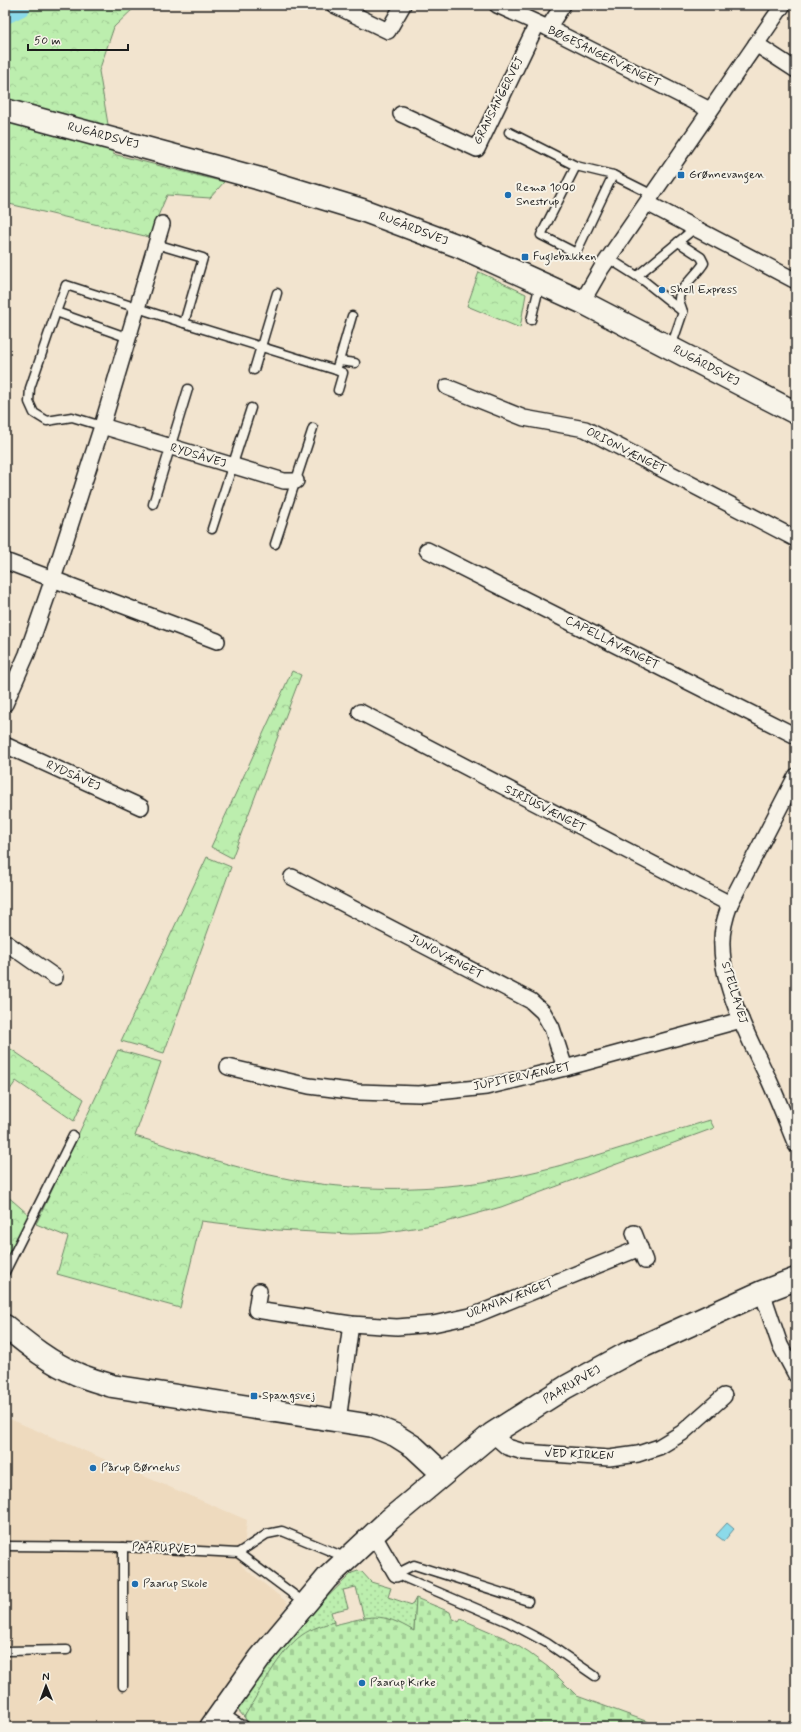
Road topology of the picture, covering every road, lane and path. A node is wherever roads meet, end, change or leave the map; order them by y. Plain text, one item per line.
1 (334, 5) edge
2 (403, 5) edge
3 (497, 5) edge
4 (563, 5) edge
5 (783, 5) edge
6 (542, 26) junction
7 (756, 44) junction
8 (796, 70) edge
9 (5, 110) edge
10 (710, 110) junction
11 (401, 114) dead end
12 (509, 132) dead end
13 (576, 166) junction
14 (613, 175) junction
15 (650, 199) junction
16 (162, 224) dead end
17 (695, 228) junction
18 (678, 242) junction
19 (156, 244) junction
20 (608, 258) junction
21 (637, 276) junction
22 (796, 281) edge
23 (541, 283) junction
24 (277, 293) dead end
25 (582, 302) junction
26 (137, 309) junction
27 (56, 312) junction
28 (683, 312) junction
29 (352, 316) dead end
30 (531, 320) dead end
31 (184, 323) junction
32 (129, 338) junction
33 (671, 347) junction
34 (261, 348) junction
35 (339, 361) junction
36 (355, 364) dead end
37 (254, 370) dead end
38 (336, 370) junction
39 (447, 387) dead end
40 (188, 389) dead end
41 (338, 390) dead end
42 (251, 408) dead end
43 (796, 413) edge
44 (102, 426) junction
45 (313, 428) dead end
46 (170, 447) junction
47 (233, 466) junction
48 (296, 481) junction
49 (153, 504) dead end
50 (212, 529) dead end
51 (796, 539) edge
52 (276, 544) dead end
53 (427, 550) dead end
54 (5, 561) edge
55 (53, 579) junction
56 (217, 641) dead end
57 (5, 704) edge
58 (360, 712) dead end
59 (796, 736) edge
60 (5, 745) edge
61 (796, 776) edge
62 (141, 807) dead end
63 (292, 877) dead end
64 (730, 904) junction
65 (5, 942) edge
66 (55, 977) dead end
67 (741, 1020) junction
68 (228, 1067) dead end
69 (565, 1068) junction
70 (73, 1136) dead end
71 (796, 1145) edge
72 (634, 1233) dead end
73 (5, 1272) edge
74 (796, 1279) edge
75 (259, 1291) dead end
76 (762, 1292) junction
77 (351, 1324) junction
78 (5, 1326) edge
79 (796, 1375) edge
80 (724, 1396) dead end
81 (338, 1421) junction
82 (492, 1434) junction
83 (443, 1474) junction
84 (374, 1534) junction
85 (5, 1546) edge
86 (122, 1547) junction
87 (238, 1553) junction
88 (347, 1558) junction
89 (396, 1574) junction
90 (528, 1601) dead end
91 (305, 1603) junction
92 (67, 1650) dead end
93 (5, 1651) edge
94 (595, 1676) dead end
95 (123, 1686) dead end
96 (216, 1719) edge
97 (244, 1725) dead end

1 - 2 street
3 - 6 street, BØGESANGERVÆNGET
4 - 6 street, GRANSANGERVEJ
5 - 7 street
6 - 10 street, BØGESANGERVÆNGET
6 - 11 street, GRANSANGERVEJ
7 - 8 street
7 - 10 street
9 - 23 street, RUGÅRDSVEJ
10 - 15 street
12 - 13 lane
13 - 14 lane
13 - 14 lane
14 - 15 lane
15 - 17 street
15 - 20 street
16 - 19 street
17 - 18 lane
17 - 22 street
18 - 21 lane
18 - 28 lane
19 - 26 street
19 - 31 lane
20 - 21 lane
20 - 25 street
21 - 28 lane
23 - 25 street, RUGÅRDSVEJ
23 - 30 lane
24 - 34 lane
25 - 33 street, RUGÅRDSVEJ
26 - 27 lane
26 - 31 lane
26 - 32 street
27 - 32 lane
27 - 44 lane, RYDSÅVEJ
28 - 33 lane
29 - 35 lane
31 - 34 lane
32 - 44 street
33 - 43 street, RUGÅRDSVEJ
34 - 37 lane
34 - 38 lane
35 - 36 lane
35 - 38 lane
38 - 41 lane
39 - 51 street, ORIONVÆNGET
40 - 46 lane
42 - 47 lane
44 - 46 street, RYDSÅVEJ
44 - 55 street
45 - 48 lane
46 - 47 street, RYDSÅVEJ
46 - 49 lane
47 - 48 street, RYDSÅVEJ
47 - 50 lane
48 - 52 lane
53 - 59 street, CAPELLAVÆNGET
54 - 55 street
55 - 56 street
55 - 57 street
58 - 64 street, SIRIUSVÆNGET
60 - 62 street, RYDSÅVEJ
61 - 64 street, STELLAVEJ
63 - 69 street, JUNOVÆNGET
64 - 67 street, STELLAVEJ
65 - 66 street
67 - 69 street, JUPITERVÆNGET
67 - 71 street, STELLAVEJ
68 - 69 street, JUPITERVÆNGET
70 - 73 lane
72 - 77 street, URANIAVÆNGET
74 - 76 street, PAARUPVEJ
75 - 77 street, URANIAVÆNGET
76 - 79 street
76 - 82 street, PAARUPVEJ
77 - 81 street
78 - 81 street
80 - 82 street, VED KIRKEN
81 - 83 street
82 - 83 street, PAARUPVEJ
83 - 84 street, PAARUPVEJ
84 - 88 street, PAARUPVEJ
84 - 89 street
85 - 86 lane, PAARUPVEJ
86 - 87 lane, PAARUPVEJ
86 - 95 lane
87 - 88 lane
87 - 91 lane
88 - 91 street, PAARUPVEJ
89 - 90 lane
89 - 94 lane
91 - 96 street, PAARUPVEJ
92 - 93 lane
96 - 97 lane

